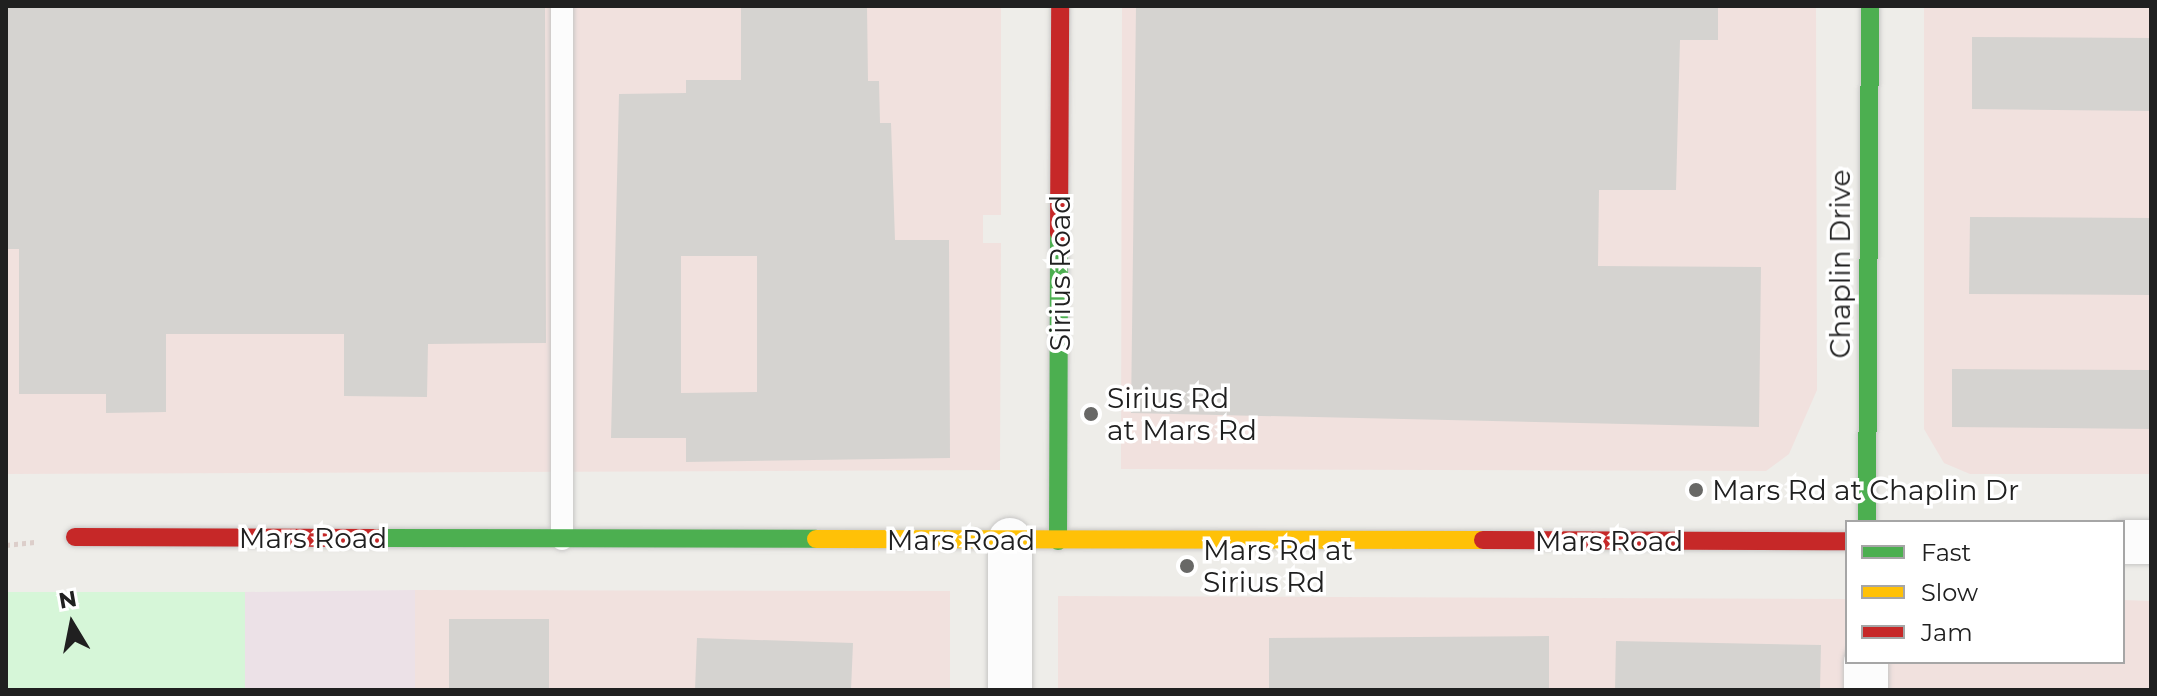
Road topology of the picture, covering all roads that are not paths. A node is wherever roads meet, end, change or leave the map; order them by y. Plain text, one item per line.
1 (562, 6) edge
2 (1060, 6) edge
3 (1870, 6) edge
4 (1867, 520) edge
5 (75, 537) dead end
6 (562, 539) junction
7 (1010, 540) junction
8 (1058, 541) junction
9 (1845, 541) edge
10 (2125, 542) edge
11 (2151, 542) edge
12 (1866, 664) edge
13 (1010, 690) edge
14 (1866, 690) edge

1 - 6 lane
2 - 8 street, Sirius Road
3 - 4 street, Chaplin Drive
5 - 6 street, Mars Road
6 - 7 street, Mars Road
7 - 8 street, Mars Road
7 - 13 street
8 - 9 street, Mars Road
10 - 11 street
12 - 14 street

